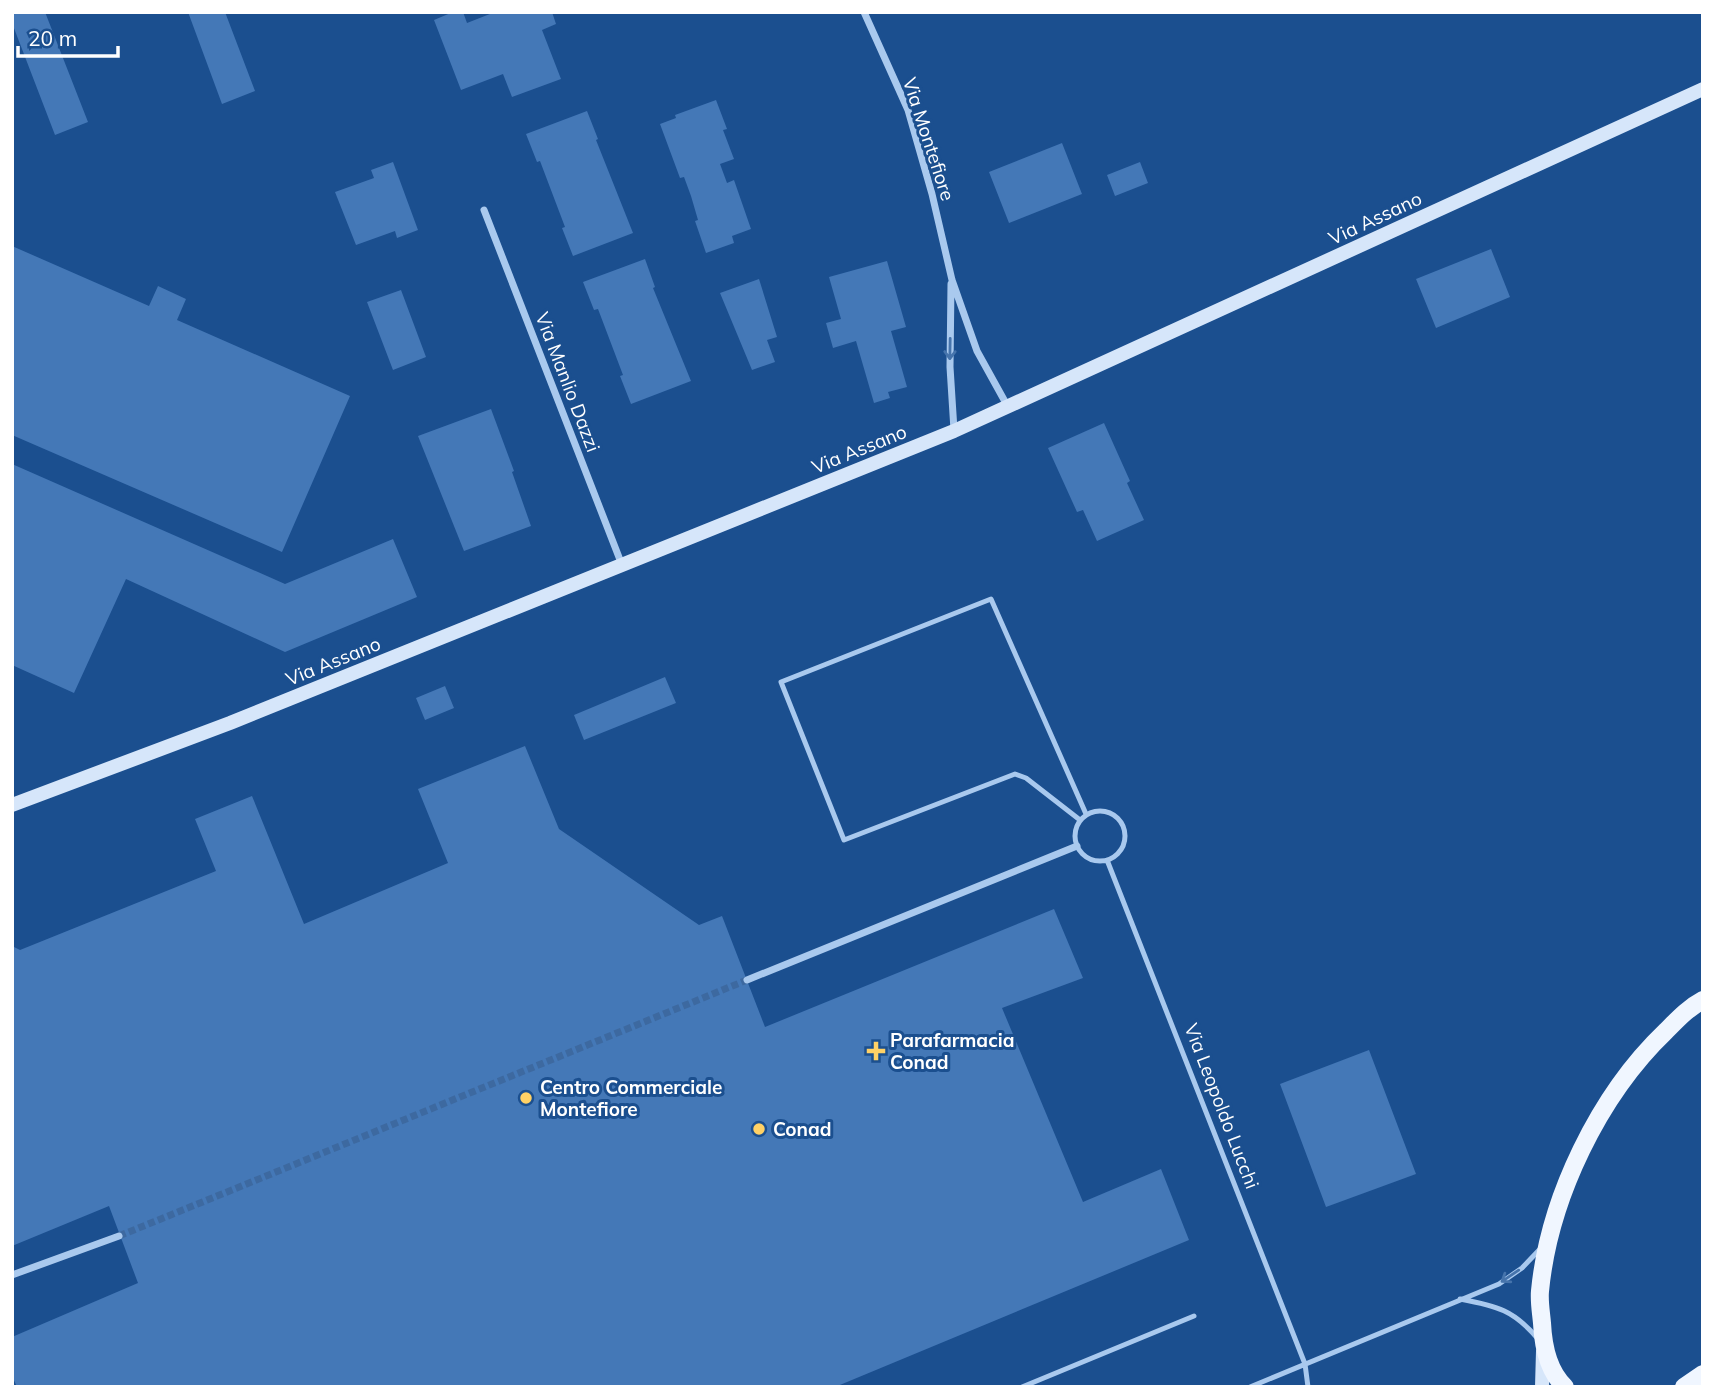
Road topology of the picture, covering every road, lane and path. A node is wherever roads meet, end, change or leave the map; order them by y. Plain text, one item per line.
1 (864, 12) edge
2 (1703, 89) edge
3 (484, 210) dead end
4 (951, 280) junction
5 (1008, 407) junction
6 (954, 431) junction
7 (622, 565) junction
8 (12, 805) edge
9 (1086, 814) junction
10 (1080, 820) junction
11 (1077, 846) junction
12 (1107, 860) junction
13 (747, 980) tunnel mouth
14 (1699, 1000) edge
15 (119, 1236) tunnel mouth
16 (1550, 1239) junction
17 (12, 1275) edge
18 (1460, 1299) junction
19 (1194, 1316) dead end
20 (1544, 1346) junction
21 (1305, 1364) junction
22 (1703, 1374) edge
23 (1022, 1387) edge
24 (1250, 1387) edge
25 (1308, 1387) edge
26 (1542, 1387) edge
27 (1564, 1387) edge
28 (1684, 1387) edge

1 - 4 street, Via Montefiore
2 - 5 main road, Via Assano
3 - 7 street, Via Manlio Dazzi
4 - 5 street, Via Montefiore
4 -> 6 street, Via Montefiore
5 - 6 main road, Via Assano
6 - 7 main road, Via Assano
7 - 8 main road, Via Assano
9 - 10 lane
9 - 10 lane
9 - 12 lane
10 - 11 lane
11 - 12 lane
11 - 13 street
12 - 21 lane, Via Leopoldo Lucchi
14 - 16 main road
15 - 17 street
16 -> 18 lane
16 - 20 main road
18 - 20 lane
18 - 21 lane
19 - 23 lane
20 - 26 main road
20 - 27 main road
21 - 24 lane
21 - 25 lane, Via Leopoldo Lucchi
22 - 28 main road

